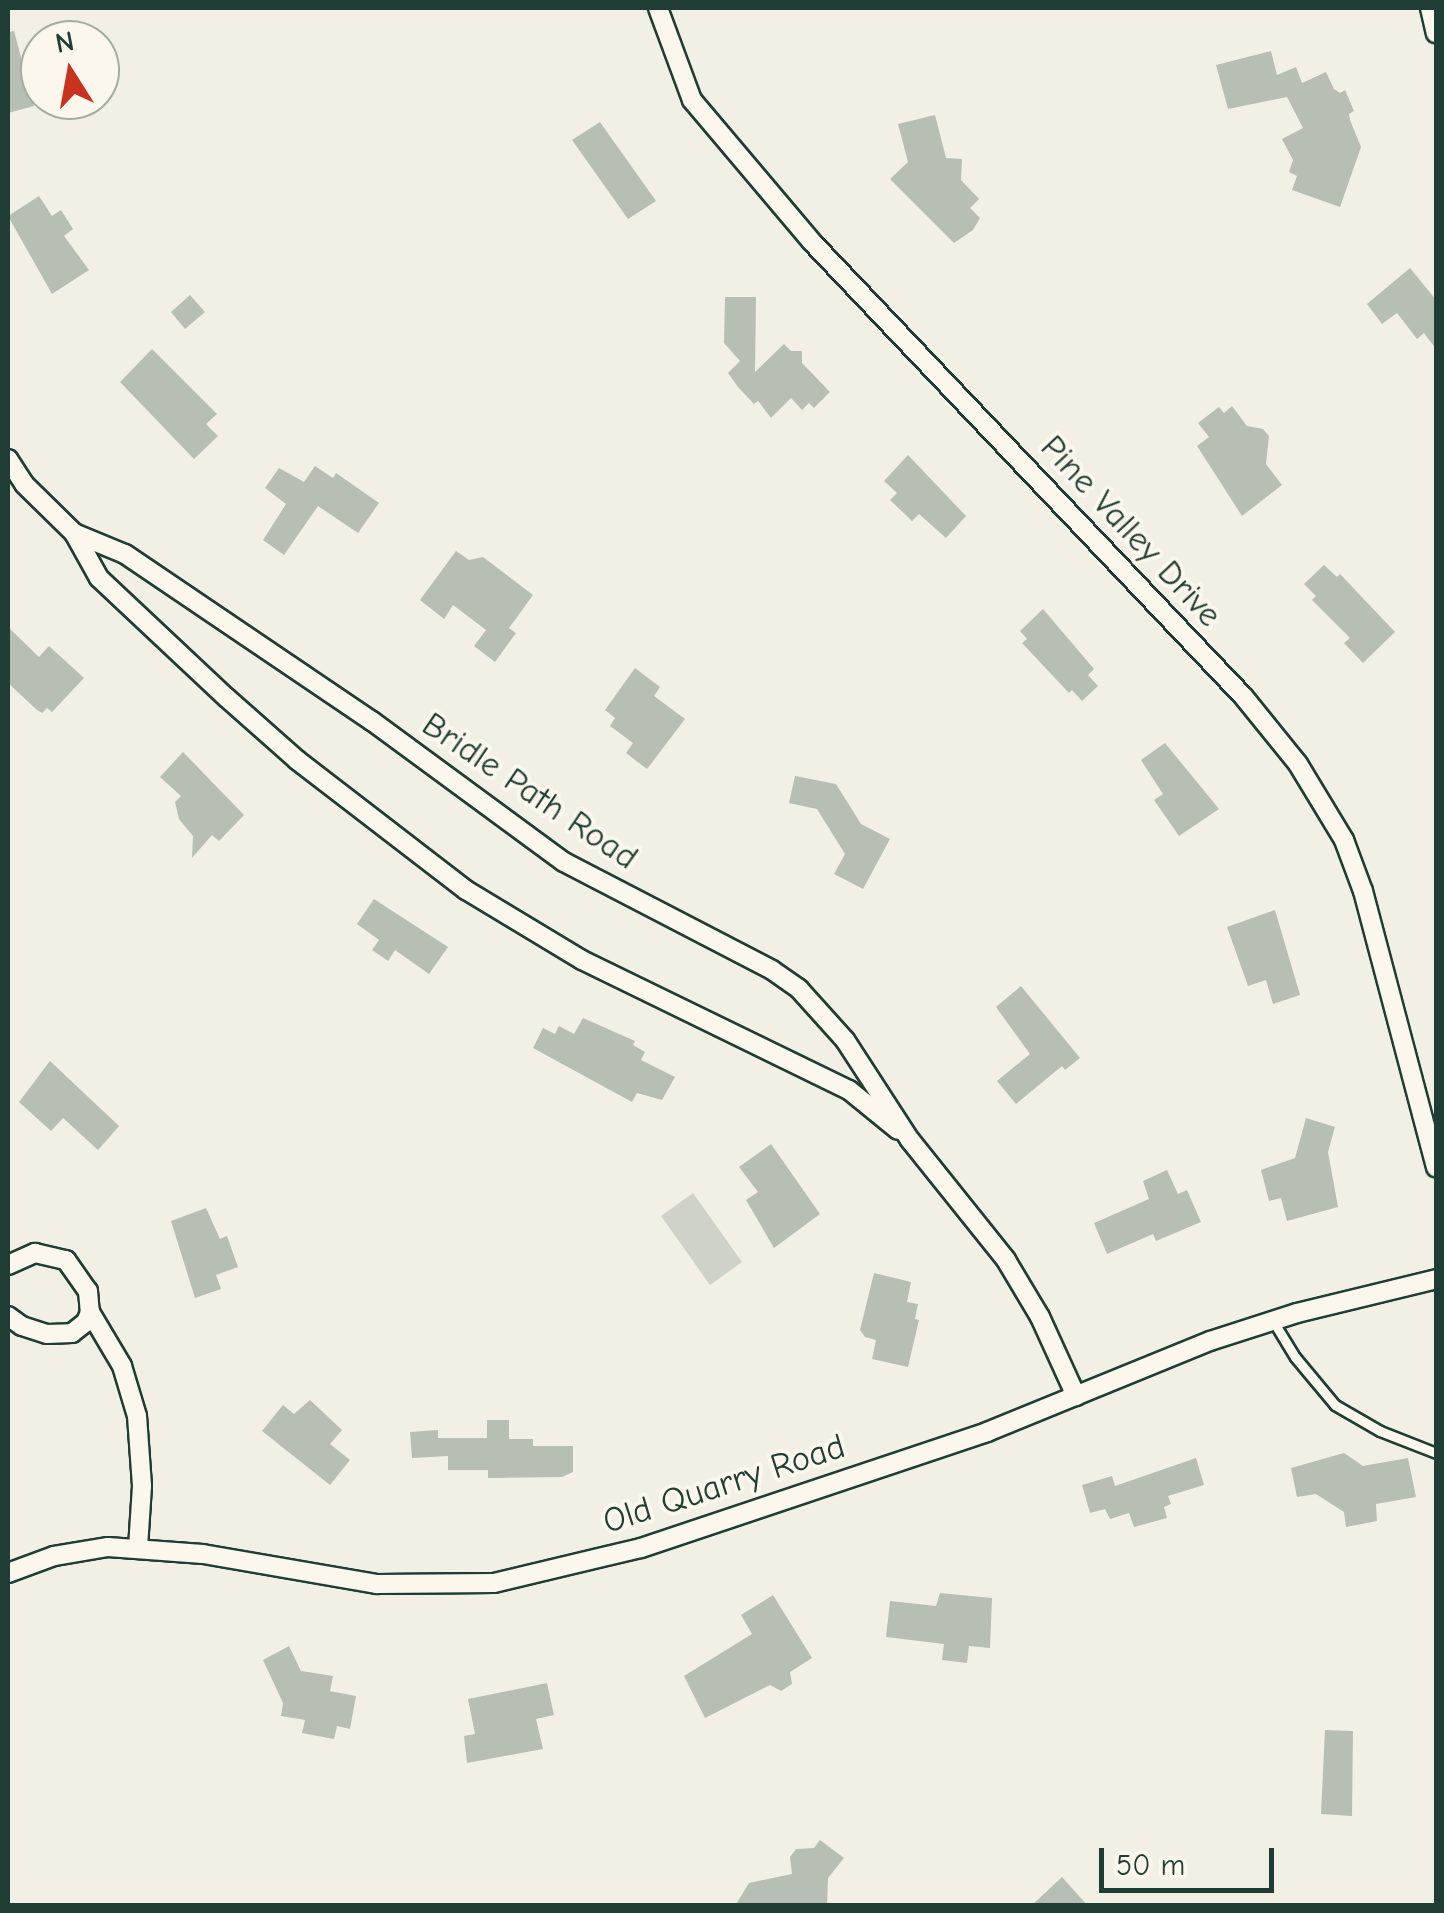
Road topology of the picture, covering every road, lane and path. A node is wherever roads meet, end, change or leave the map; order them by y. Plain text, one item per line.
1 (658, 8) edge
2 (1430, 8) edge
3 (1436, 32) edge
4 (11, 472) edge
5 (74, 533) junction
6 (910, 1140) junction
7 (1436, 1168) edge
8 (8, 1265) edge
9 (1436, 1278) edge
10 (90, 1312) junction
11 (8, 1316) edge
12 (1273, 1321) junction
13 (1076, 1396) junction
14 (1436, 1452) edge
15 (138, 1548) junction
16 (8, 1573) edge

1 - 7 street, Pine Valley Drive
2 - 3 street
4 - 5 street, Bridle Path Road
5 - 6 street, Bridle Path Road
5 - 6 street, Bridle Path Road
6 - 13 street, Bridle Path Road
8 - 10 street
9 - 12 street, Old Quarry Road
10 - 11 street
10 - 15 street
12 - 13 street, Old Quarry Road
12 - 14 lane
13 - 15 street, Old Quarry Road
15 - 16 street, Old Quarry Road

